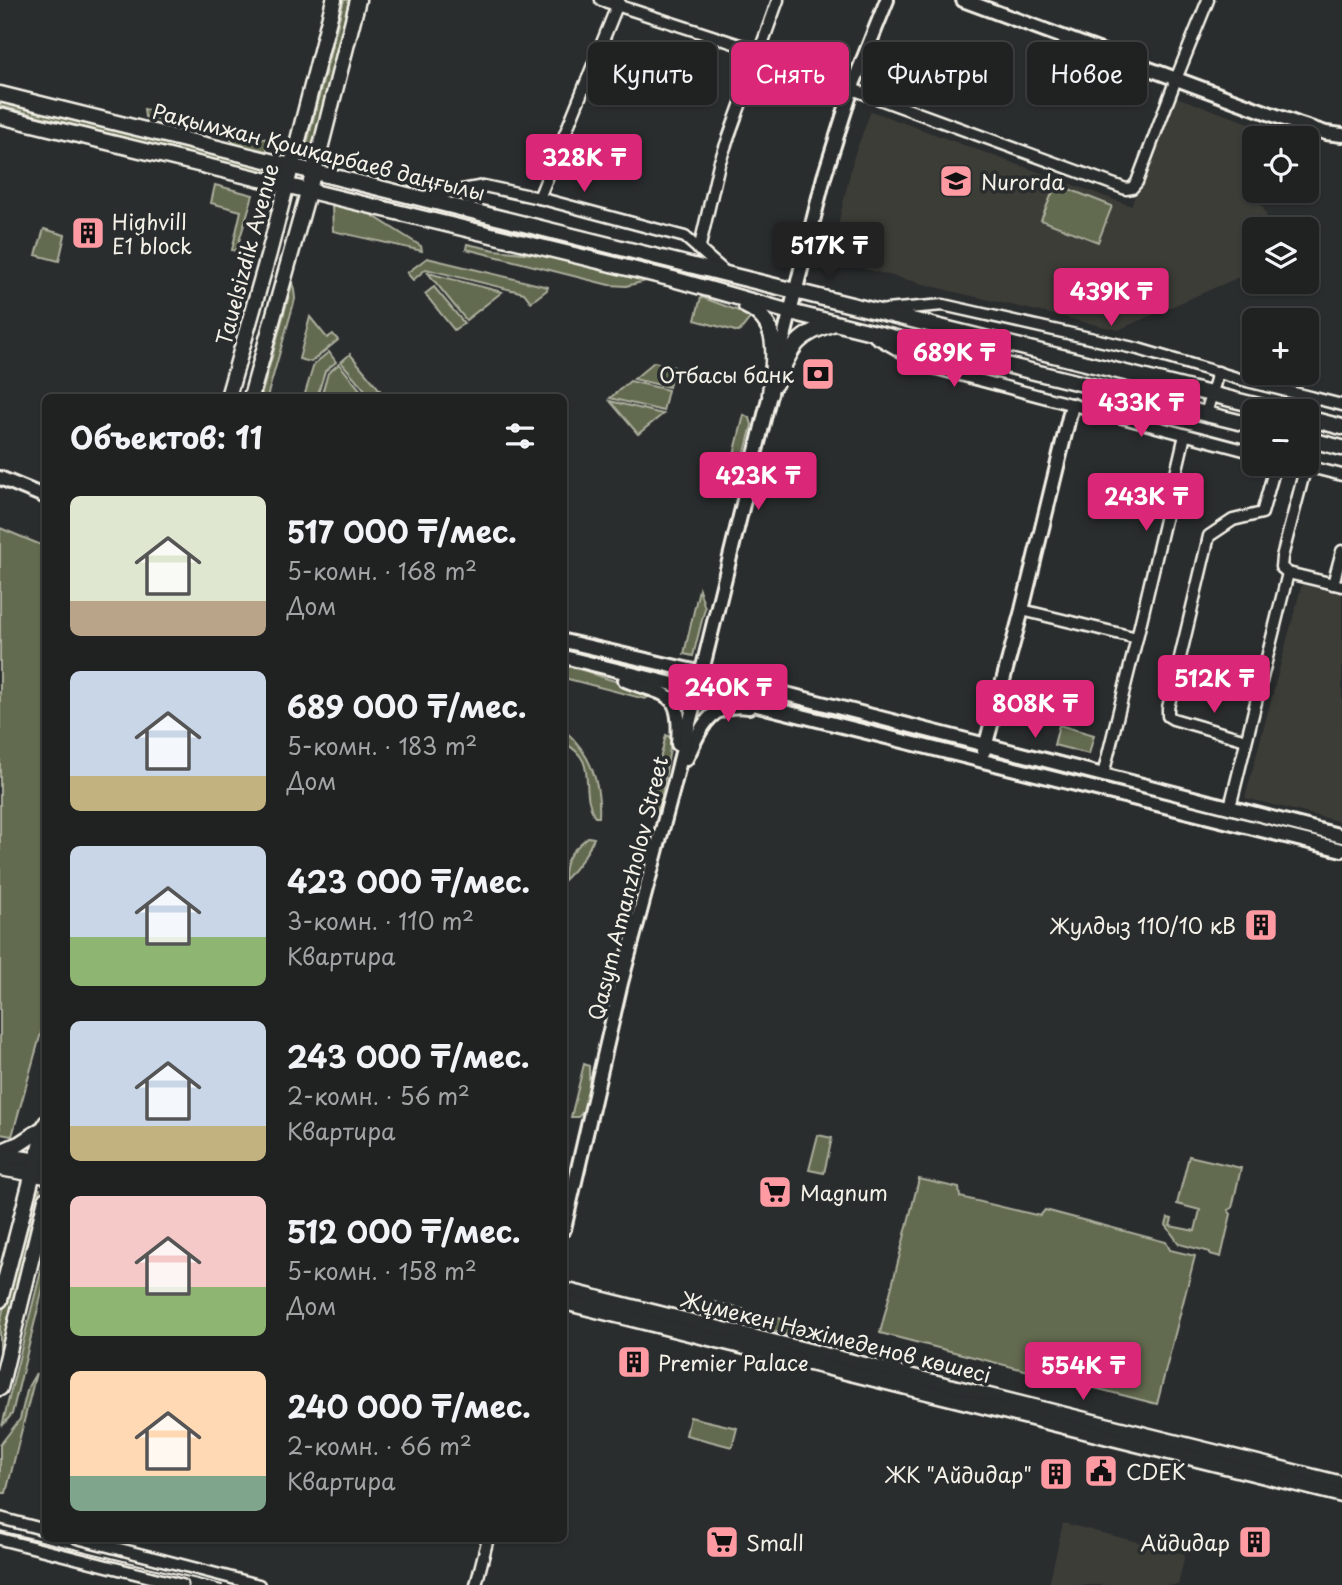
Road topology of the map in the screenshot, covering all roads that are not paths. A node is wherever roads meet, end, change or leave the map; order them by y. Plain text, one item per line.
1 (334, 0) edge
2 (358, 0) edge
3 (601, 0) edge
4 (778, 0) edge
5 (887, 0) edge
6 (963, 0) edge
7 (1208, 0) edge
8 (618, 3) edge
9 (731, 42) edge
10 (763, 42) edge
11 (1176, 79) junction
12 (849, 85) edge
13 (853, 86) junction
14 (0, 94) edge
15 (741, 105) edge
16 (0, 116) edge
17 (1341, 135) edge
18 (292, 166) junction
19 (314, 171) junction
20 (287, 185) junction
21 (309, 191) junction
22 (419, 198) junction
23 (539, 198) junction
24 (699, 250) junction
25 (728, 274) junction
26 (703, 288) junction
27 (795, 291) junction
28 (874, 311) junction
29 (790, 312) junction
30 (834, 323) junction
31 (865, 331) junction
32 (1217, 372) junction
33 (229, 394) edge
34 (252, 394) edge
35 (770, 394) junction
36 (1212, 394) junction
37 (1242, 402) edge
38 (1072, 405) junction
39 (1342, 405) edge
40 (1206, 414) junction
41 (1319, 421) edge
42 (1242, 423) edge
43 (1342, 427) edge
44 (1185, 435) junction
45 (1319, 442) edge
46 (1342, 448) edge
47 (1242, 450) edge
48 (0, 469) edge
49 (1319, 469) edge
50 (1342, 475) edge
51 (1273, 476) edge
52 (1300, 476) edge
53 (0, 478) edge
54 (42, 486) edge
55 (42, 495) edge
56 (1342, 551) edge
57 (1288, 573) junction
58 (1337, 585) edge
59 (1022, 610) junction
60 (1137, 638) junction
61 (567, 642) edge
62 (567, 658) edge
63 (580, 661) junction
64 (702, 673) junction
65 (698, 689) junction
66 (808, 717) junction
67 (1247, 740) junction
68 (986, 744) junction
69 (981, 760) junction
70 (1103, 775) junction
71 (674, 785) junction
72 (1230, 807) junction
73 (1342, 835) edge
74 (1342, 850) edge
75 (42, 1127) edge
76 (0, 1154) edge
77 (0, 1168) edge
78 (40, 1168) edge
79 (567, 1209) edge
80 (42, 1215) edge
81 (567, 1291) edge
82 (0, 1300) edge
83 (567, 1303) edge
84 (0, 1388) edge
85 (1342, 1483) edge
86 (1342, 1495) edge
87 (0, 1518) edge
88 (42, 1529) edge
89 (0, 1539) edge
90 (92, 1542) edge
91 (487, 1542) edge
92 (182, 1585) edge
93 (259, 1585) edge
94 (476, 1585) edge

1 - 18 main road, Tauelsizdik Avenue
2 - 19 main road, Tauelsizdik Avenue
3 - 8 street
4 - 10 street
5 - 13 street, Qasym Amanzholov Street
6 - 11 street
7 - 11 street
8 - 9 street
8 - 23 street
11 - 13 street
11 - 17 street
12 - 13 street
13 - 27 street, Qasym Amanzholov Street
14 - 18 main road, Рақымжан Қошқарбаев даңғылы
15 - 24 street
16 - 20 main road, Рақымжан Қошқарбаев даңғылы
18 - 19 main road, Рақымжан Қошқарбаев даңғылы
18 - 20 main road, Tauelsizdik Avenue
19 - 21 main road, Tauelsizdik Avenue
19 - 22 main road, Рақымжан Қошқарбаев даңғылы
20 - 21 main road, Рақымжан Қошқарбаев даңғылы
20 - 33 main road, Tauelsizdik Avenue
21 - 26 main road, Рақымжан Қошқарбаев даңғылы
21 - 34 main road, Tauelsizdik Avenue
22 - 23 street
22 - 25 main road, Рақымжан Қошқарбаев даңғылы
23 - 24 street
24 - 25 street
25 - 27 main road, Рақымжан Қошқарбаев даңғылы
26 - 29 main road
26 - 35 main road
27 - 28 main road, Рақымжан Қошқарбаев даңғылы
27 - 29 street, Qasym Amanzholov Street
28 - 32 street
28 - 36 main road, Рақымжан Қошқарбаев даңғылы
29 - 30 main road
29 - 35 street, Qasym Amanzholov Street
30 - 31 main road
30 - 35 main road
31 - 38 street
31 - 40 main road
32 - 36 street
32 - 39 street
35 - 64 street, Qasym Amanzholov Street
36 - 37 main road, Рақымжан Қошқарбаев даңғылы
36 - 40 street
38 - 44 street
38 - 59 street
40 - 42 main road
41 - 43 main road
44 - 47 street
44 - 60 street
45 - 46 main road
48 - 54 street
49 - 50 street
51 - 67 street
52 - 57 street
53 - 55 street
56 - 58 street
57 - 58 street
57 - 67 street
59 - 60 street
59 - 68 street
60 - 70 street
61 - 64 street
62 - 63 street
63 - 65 street
63 - 71 street
64 - 65 street, Qasym Amanzholov Street
64 - 68 street
65 - 66 street
65 - 71 street, Qasym Amanzholov Street
66 - 69 street
66 - 71 street
67 - 72 street
68 - 69 street
68 - 70 street
69 - 74 street
70 - 72 street
71 - 79 street, Qasym Amanzholov Street
72 - 73 street
75 - 76 main road
76 - 78 main road
77 - 78 main road
78 - 82 main road
80 - 84 main road
81 - 85 main road, Жұмекен Нәжімеденов көшесі
83 - 86 main road, Жұмекен Нәжімеденов көшесі
87 - 88 street
89 - 92 street
90 - 93 street
91 - 94 street

